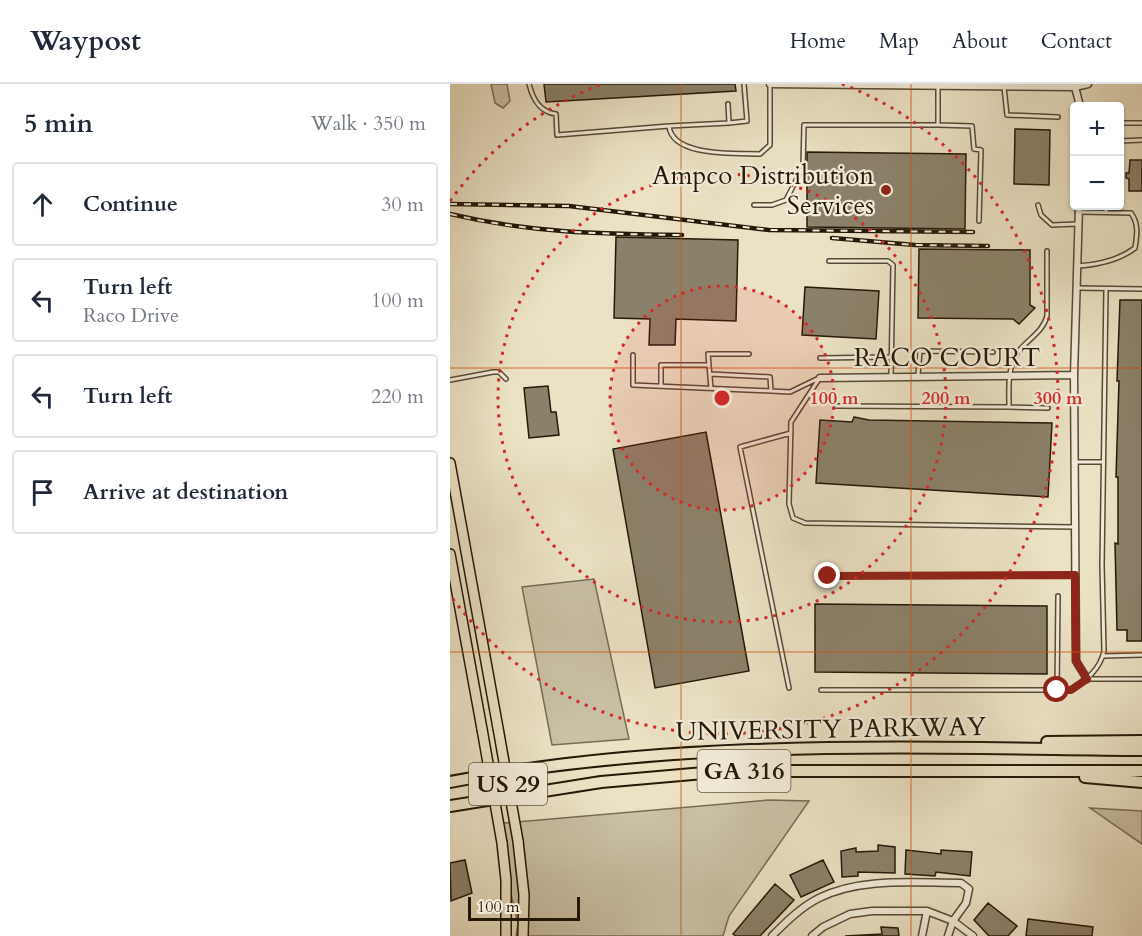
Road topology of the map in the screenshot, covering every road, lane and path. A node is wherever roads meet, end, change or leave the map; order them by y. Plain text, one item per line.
1 (529, 84) edge
2 (744, 84) edge
3 (770, 84) edge
4 (1088, 84) edge
5 (927, 85) edge
6 (938, 87) junction
7 (1004, 87) junction
8 (1075, 87) junction
9 (1079, 102) edge
10 (728, 104) dead end
11 (1058, 117) dead end
12 (729, 123) junction
13 (1124, 123) edge
14 (1142, 123) edge
15 (938, 125) junction
16 (669, 126) junction
17 (1142, 140) edge
18 (1124, 141) edge
19 (1038, 204) dead end
20 (754, 205) dead end
21 (1079, 210) edge
22 (1088, 210) edge
23 (1106, 212) joint
24 (979, 221) dead end
25 (1078, 224) junction
26 (1047, 251) dead end
27 (829, 261) dead end
28 (1077, 266) junction
29 (1077, 288) junction
30 (1106, 289) junction
31 (1142, 289) edge
32 (993, 352) dead end
33 (749, 354) dead end
34 (633, 355) dead end
35 (892, 357) junction
36 (820, 358) dead end
37 (709, 365) junction
38 (710, 374) junction
39 (1074, 375) junction
40 (1009, 376) junction
41 (891, 377) junction
42 (918, 377) junction
43 (820, 378) junction
44 (506, 379) dead end
45 (450, 380) edge
46 (661, 386) junction
47 (711, 388) junction
48 (771, 391) junction
49 (836, 406) dead end
50 (1009, 407) junction
51 (1048, 408) dead end
52 (791, 433) junction
53 (1074, 462) junction
54 (1103, 462) junction
55 (450, 463) edge
56 (1075, 527) junction
57 (450, 554) edge
58 (1075, 575) junction
59 (828, 576) dead end
60 (1058, 596) dead end
61 (1142, 655) edge
62 (1103, 656) junction
63 (1087, 679) junction
64 (1142, 679) edge
65 (789, 688) dead end
66 (821, 690) dead end
67 (1057, 690) junction
68 (1142, 741) edge
69 (978, 748) junction
70 (1142, 750) edge
71 (1040, 771) junction
72 (1142, 771) edge
73 (450, 782) edge
74 (1142, 782) edge
75 (450, 806) edge
76 (927, 911) junction
77 (953, 921) junction
78 (506, 936) edge
79 (523, 936) edge
80 (772, 936) edge
81 (812, 936) edge
82 (922, 936) edge
83 (948, 936) edge
84 (973, 936) edge

1 - 16 lane
2 - 12 lane
3 - 5 street
3 - 16 lane
4 - 8 street
5 - 6 street
6 - 7 street
6 - 15 lane
7 - 8 street
7 - 11 lane
8 - 9 street
10 - 12 lane
12 - 16 lane
13 - 14 lane
15 - 20 lane
15 - 24 lane
17 - 18 lane
19 - 25 lane
21 - 25 street
22 - 23 lane
23 - 28 lane
25 - 28 street
26 - 40 lane
27 - 35 lane
28 - 29 street
29 - 30 lane
29 - 39 street
30 - 31 lane
30 - 54 lane
32 - 42 lane
33 - 37 lane
34 - 46 lane
35 - 36 lane
35 - 41 lane
37 - 38 lane
37 - 46 lane
38 - 47 lane
38 - 48 lane
39 - 40 street, RACO COURT
39 - 53 street
40 - 42 street, RACO COURT
40 - 50 lane
41 - 42 street, RACO COURT
41 - 43 street, RACO COURT
43 - 48 lane
43 - 52 lane
44 - 45 lane
46 - 47 lane
47 - 48 lane
49 - 50 lane
50 - 51 lane
52 - 56 lane
52 - 65 lane
53 - 54 lane
53 - 56 street
54 - 62 lane
55 - 79 main road, US 29, bridge
56 - 58 street
57 - 78 main road, US 29, bridge
58 - 59 lane
58 - 63 street
60 - 67 lane
61 - 62 lane
62 - 63 lane
63 - 64 lane
63 - 67 lane
66 - 67 lane
68 - 69 highway
69 - 70 highway, UNIVERSITY PARKWAY / GA 316
69 - 73 highway, UNIVERSITY PARKWAY / GA 316
71 - 72 highway, UNIVERSITY PARKWAY / GA 316
71 - 74 highway
71 - 75 highway, UNIVERSITY PARKWAY / GA 316
76 - 77 street
76 - 81 street
76 - 82 street
77 - 80 street
77 - 83 street
77 - 84 street

